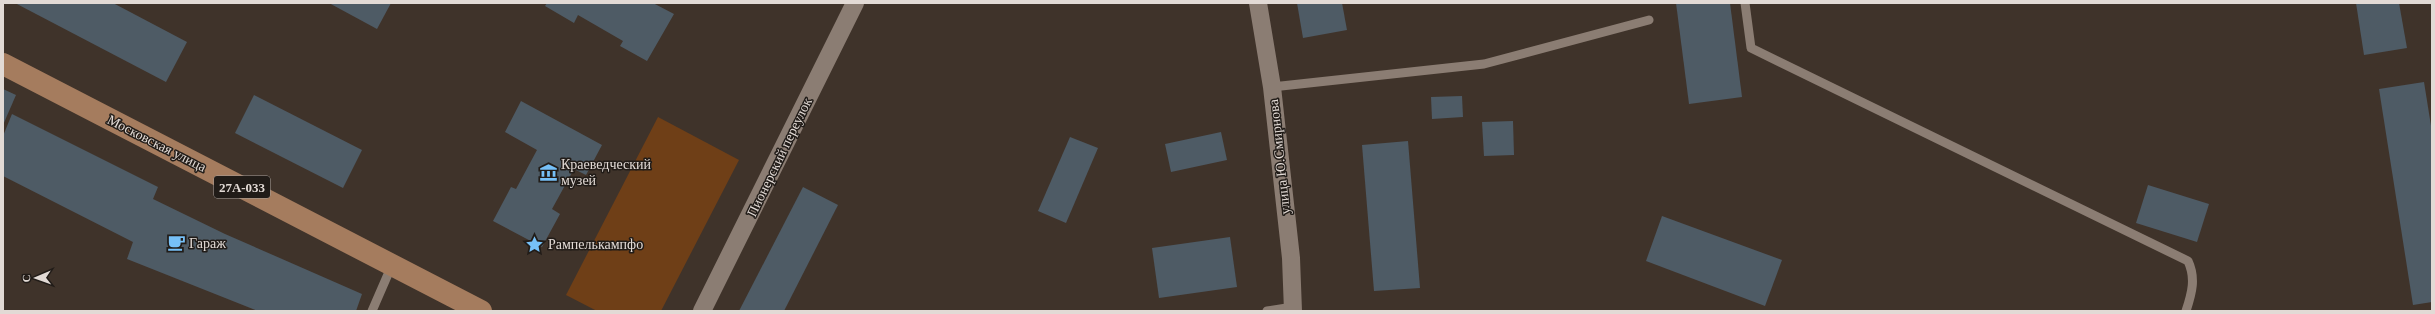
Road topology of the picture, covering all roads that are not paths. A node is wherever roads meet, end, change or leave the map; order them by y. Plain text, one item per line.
1 (855, 3) edge
2 (1258, 3) edge
3 (1745, 3) edge
4 (1648, 20) dead end
5 (3, 64) edge
6 (1272, 87) junction
7 (392, 265) junction
8 (1293, 309) edge
9 (372, 311) edge
10 (481, 311) edge
11 (702, 311) edge
12 (1266, 311) edge
13 (2186, 311) edge

1 - 11 street, Пионерский переулок
2 - 6 street, улица Ю.Смирнова
3 - 13 lane
4 - 6 lane
5 - 7 main road, Московская улица / 27А-033
6 - 8 street, улица Ю.Смирнова
7 - 9 lane
7 - 10 main road, Московская улица / 27А-033
8 - 12 lane

